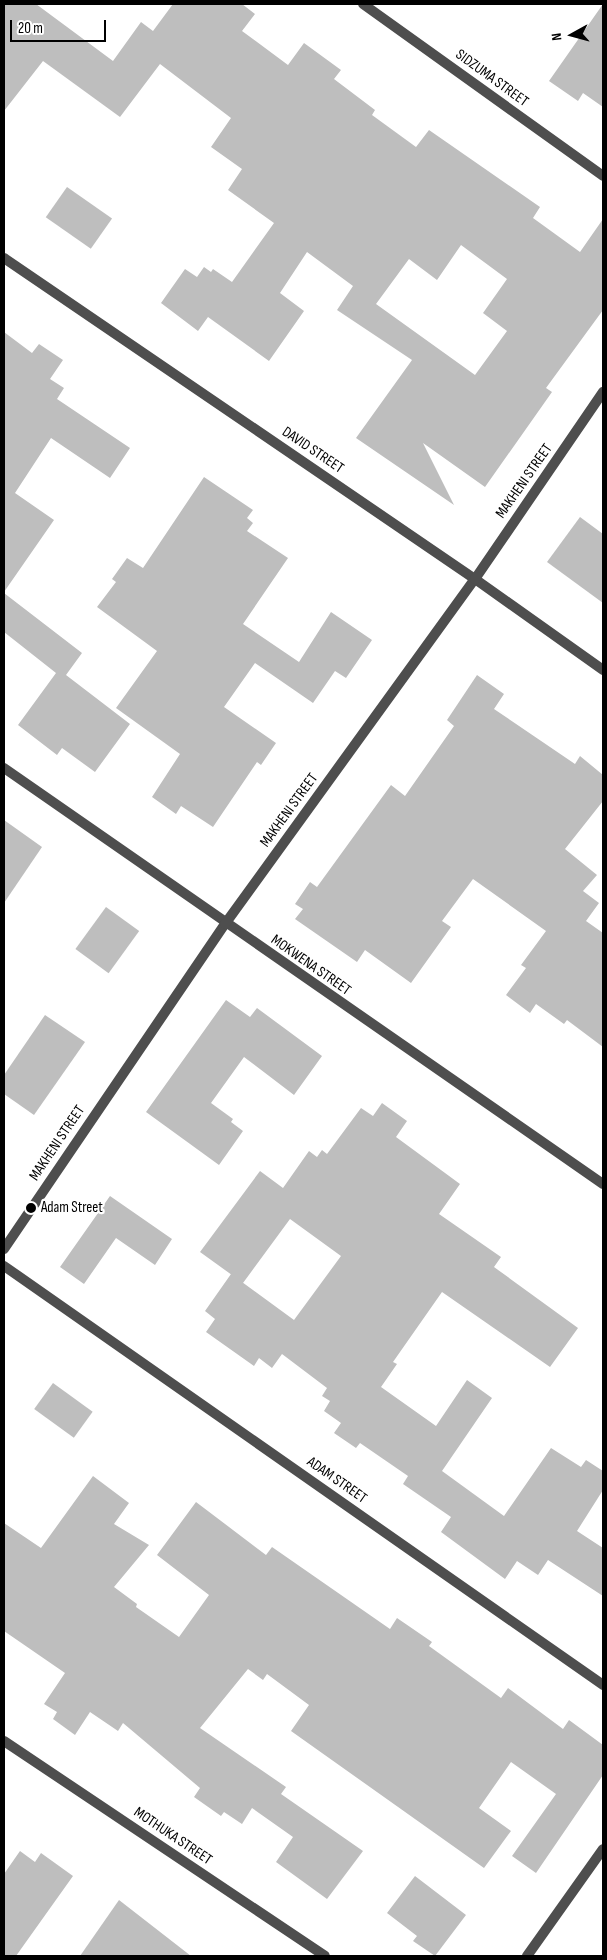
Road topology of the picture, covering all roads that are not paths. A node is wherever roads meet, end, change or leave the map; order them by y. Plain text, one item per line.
1 (363, 4) edge
2 (603, 176) edge
3 (4, 258) edge
4 (603, 392) edge
5 (475, 579) junction
6 (603, 670) edge
7 (4, 768) edge
8 (226, 924) junction
9 (603, 1184) edge
10 (4, 1249) edge
11 (4, 1266) edge
12 (603, 1685) edge
13 (4, 1741) edge
14 (603, 1848) edge
15 (325, 1956) edge
16 (527, 1956) edge

1 - 2 street, SIDZUMA STREET
3 - 5 street, DAVID STREET
4 - 5 street, MAKHENI STREET
5 - 6 street, DAVID STREET
5 - 8 street, MAKHENI STREET
7 - 8 street, MOKWENA STREET
8 - 9 street, MOKWENA STREET
8 - 10 street, MAKHENI STREET
11 - 12 street, ADAM STREET
13 - 15 street, MOTHUKA STREET
14 - 16 street

